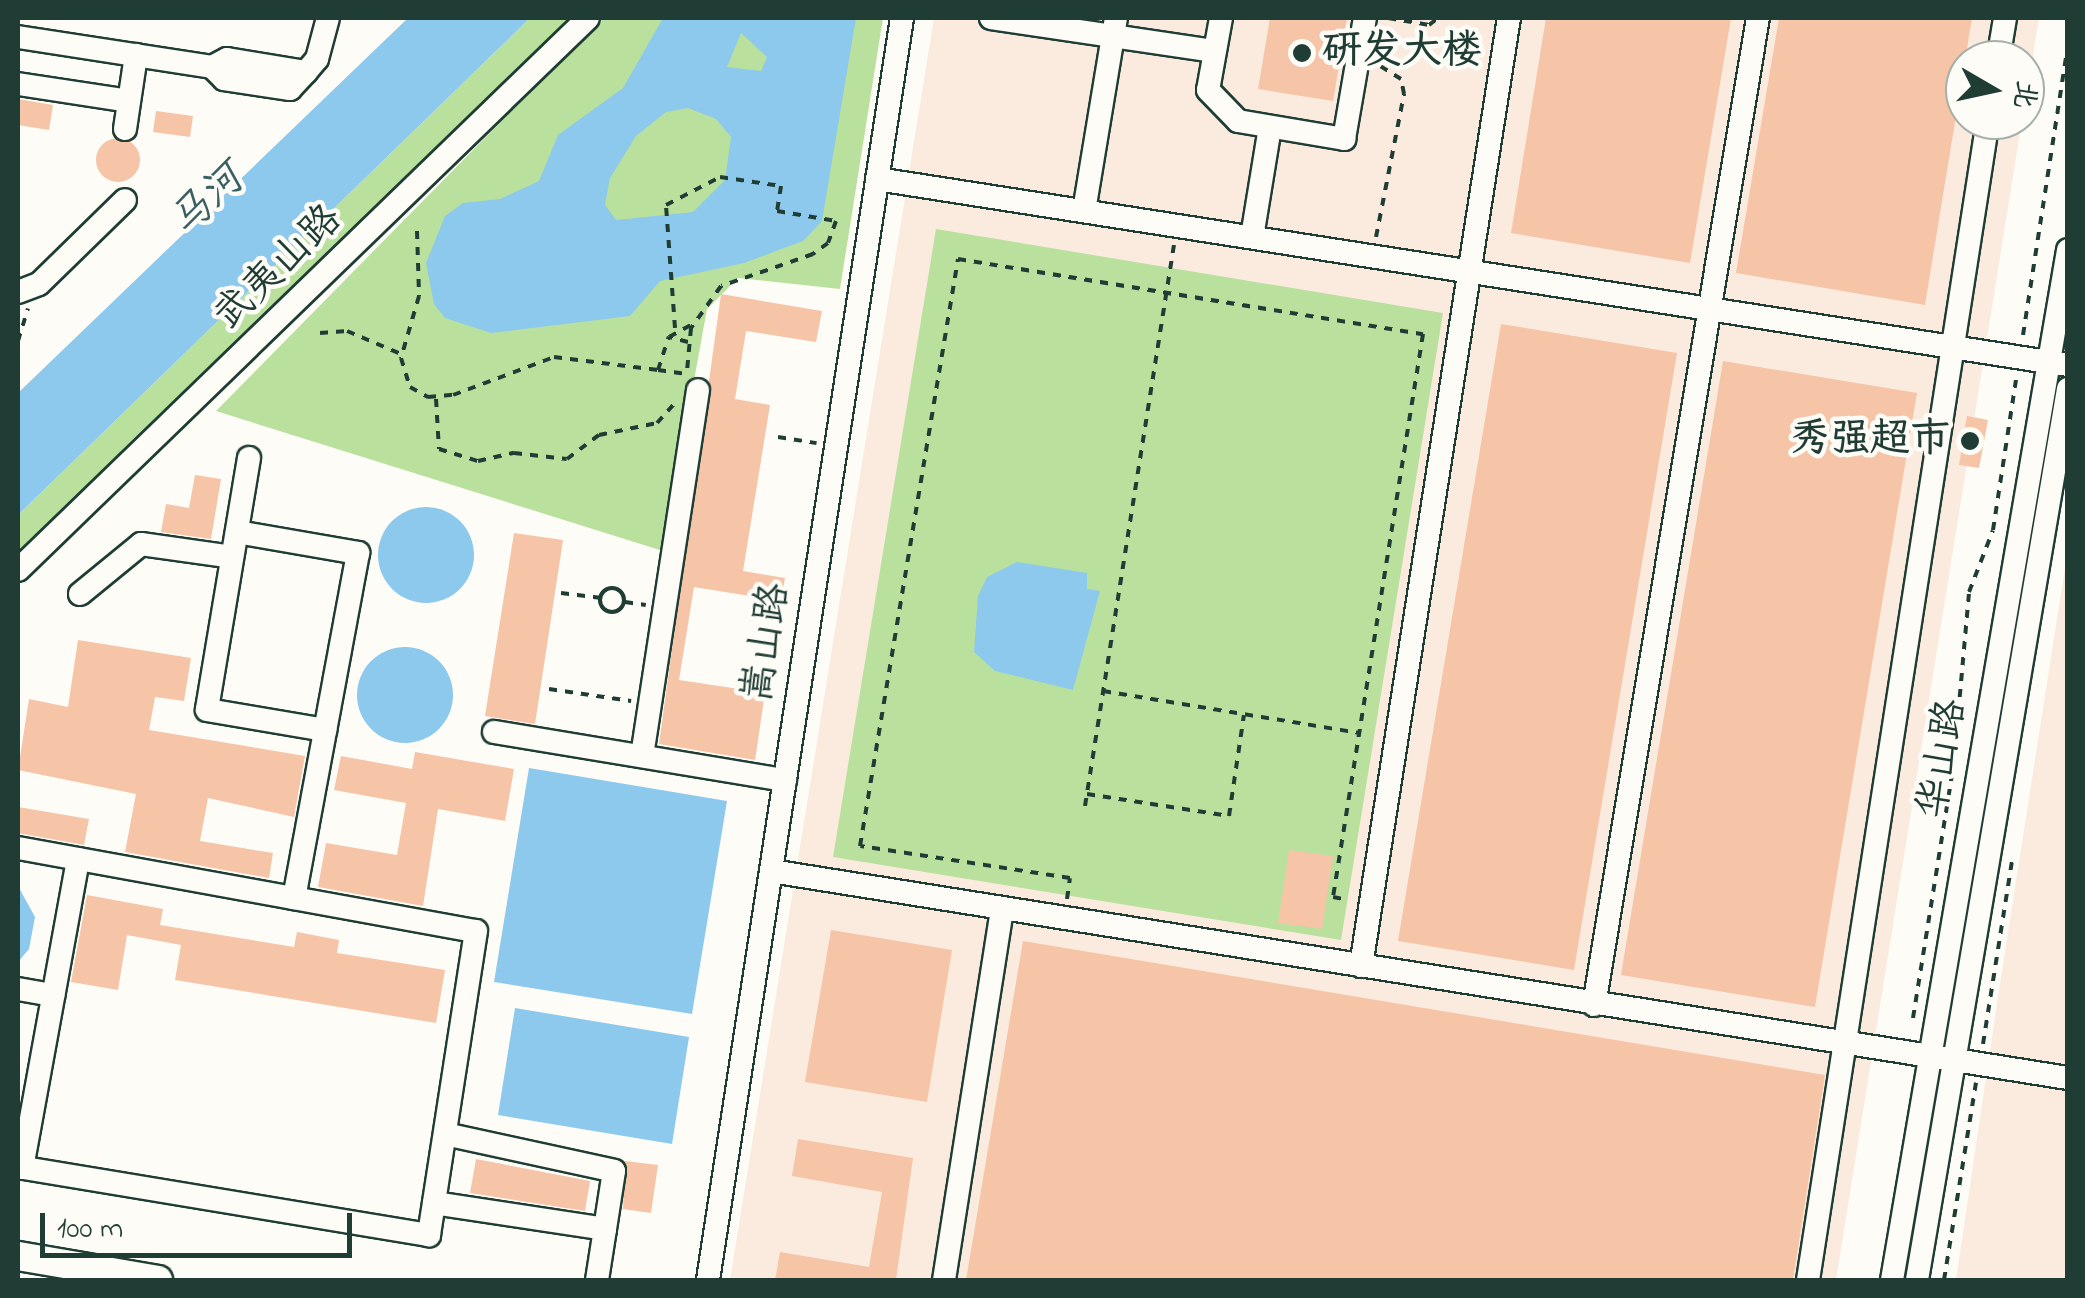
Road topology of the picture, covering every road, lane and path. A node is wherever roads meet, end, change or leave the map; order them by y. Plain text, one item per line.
1 (328, 18) edge
2 (588, 18) edge
3 (902, 18) edge
4 (991, 18) edge
5 (1220, 18) edge
6 (1365, 18) edge
7 (1388, 18) edge
8 (1438, 18) edge
9 (1510, 18) edge
10 (1758, 18) edge
11 (1412, 20) edge
12 (1114, 27) edge
13 (18, 37) edge
14 (2068, 43) edge
15 (1215, 51) junction
16 (136, 56) junction
17 (1358, 61) junction
18 (18, 84) edge
19 (129, 102) junction
20 (1270, 127) junction
21 (124, 129) dead end
22 (1985, 140) edge
23 (877, 179) junction
24 (125, 200) dead end
25 (1084, 211) junction
26 (1177, 226) junction
27 (417, 230) dead end
28 (1252, 237) junction
29 (2068, 250) edge
30 (1372, 256) junction
31 (1467, 271) junction
32 (22, 293) edge
33 (1166, 293) junction
34 (1708, 309) junction
35 (694, 322) junction
36 (675, 328) junction
37 (320, 333) dead end
38 (669, 337) junction
39 (18, 341) edge
40 (689, 342) junction
41 (1952, 347) junction
42 (401, 354) junction
43 (2019, 358) junction
44 (2059, 364) edge
45 (658, 370) junction
46 (688, 386) junction
47 (2068, 389) edge
48 (436, 400) junction
49 (778, 437) dead end
50 (836, 445) junction
51 (249, 458) dead end
52 (237, 532) junction
53 (232, 557) junction
54 (18, 570) edge
55 (561, 593) dead end
56 (80, 594) dead end
57 (600, 598) junction
58 (549, 689) dead end
59 (1103, 692) junction
60 (650, 704) junction
61 (1244, 714) junction
62 (325, 730) junction
63 (494, 732) dead end
64 (1359, 733) junction
65 (642, 756) junction
66 (785, 780) junction
67 (1087, 794) junction
68 (1085, 806) dead end
69 (18, 848) edge
70 (78, 858) junction
71 (771, 871) junction
72 (294, 898) junction
73 (1370, 904) junction
74 (1002, 908) junction
75 (1064, 918) junction
76 (1361, 966) junction
77 (18, 989) edge
78 (53, 995) junction
79 (1594, 1004) junction
80 (1848, 1043) junction
81 (1907, 1052) junction
82 (1931, 1057) junction
83 (1955, 1060) junction
84 (2068, 1078) edge
85 (445, 1134) junction
86 (20, 1168) edge
87 (434, 1203) junction
88 (605, 1229) junction
89 (18, 1256) edge
90 (54, 1272) edge
91 (158, 1280) edge
92 (597, 1280) edge
93 (708, 1280) edge
94 (944, 1280) edge
95 (1808, 1280) edge
96 (1892, 1280) edge
97 (1917, 1280) edge

1 - 16 street
2 - 54 street, 武夷山路
3 - 23 street, 嵩山路
4 - 12 street
5 - 15 street
6 - 17 street
7 - 11 path
8 - 11 path
9 - 31 street
10 - 34 street
12 - 15 street
12 - 25 street
13 - 16 street
14 - 43 path
15 - 20 street
16 - 19 street
17 - 20 street
17 - 30 path
18 - 19 street
19 - 21 street
20 - 28 street
22 - 41 street
23 - 25 street
23 - 50 street, 嵩山路
24 - 32 street
25 - 26 street
26 - 28 street
26 - 33 path
27 - 42 path
28 - 30 street
29 - 44 street, 华山路
30 - 31 street
31 - 34 street
31 - 73 street
32 - 39 path
33 - 59 path
33 - 64 path
33 - 75 path
34 - 41 street
34 - 79 street
35 - 36 path
35 - 36 path
35 - 40 path
36 - 38 path
37 - 42 path
38 - 40 path
38 - 45 path
40 - 46 path
41 - 43 street
41 - 80 street
42 - 48 path
43 - 44 street
43 - 81 path
44 - 82 street, 华山路
45 - 46 path
45 - 48 path
46 - 48 path
46 - 60 street
47 - 83 street, 华山路
49 - 50 path
50 - 66 street, 嵩山路
51 - 52 street
52 - 53 street
52 - 62 street
53 - 56 street
53 - 62 street
55 - 57 path
57 - 57 path
58 - 60 path
59 - 61 path
59 - 67 path
60 - 65 street
61 - 64 path
61 - 67 path
62 - 72 street
63 - 65 street
64 - 73 path
65 - 66 street
66 - 71 street, 嵩山路
67 - 68 path
69 - 70 street
70 - 72 street
70 - 78 street
71 - 74 street
71 - 93 street, 嵩山路
72 - 85 street
73 - 76 street
74 - 75 street
74 - 94 street
75 - 76 street
76 - 79 street
77 - 78 street
78 - 86 street
79 - 80 street
80 - 81 street
80 - 95 street
81 - 82 street
82 - 83 street
82 - 96 street, 华山路
83 - 84 street
83 - 97 street, 华山路
85 - 87 street
85 - 88 street
86 - 87 street
87 - 88 street
88 - 92 street
89 - 90 main road
90 - 91 main road

